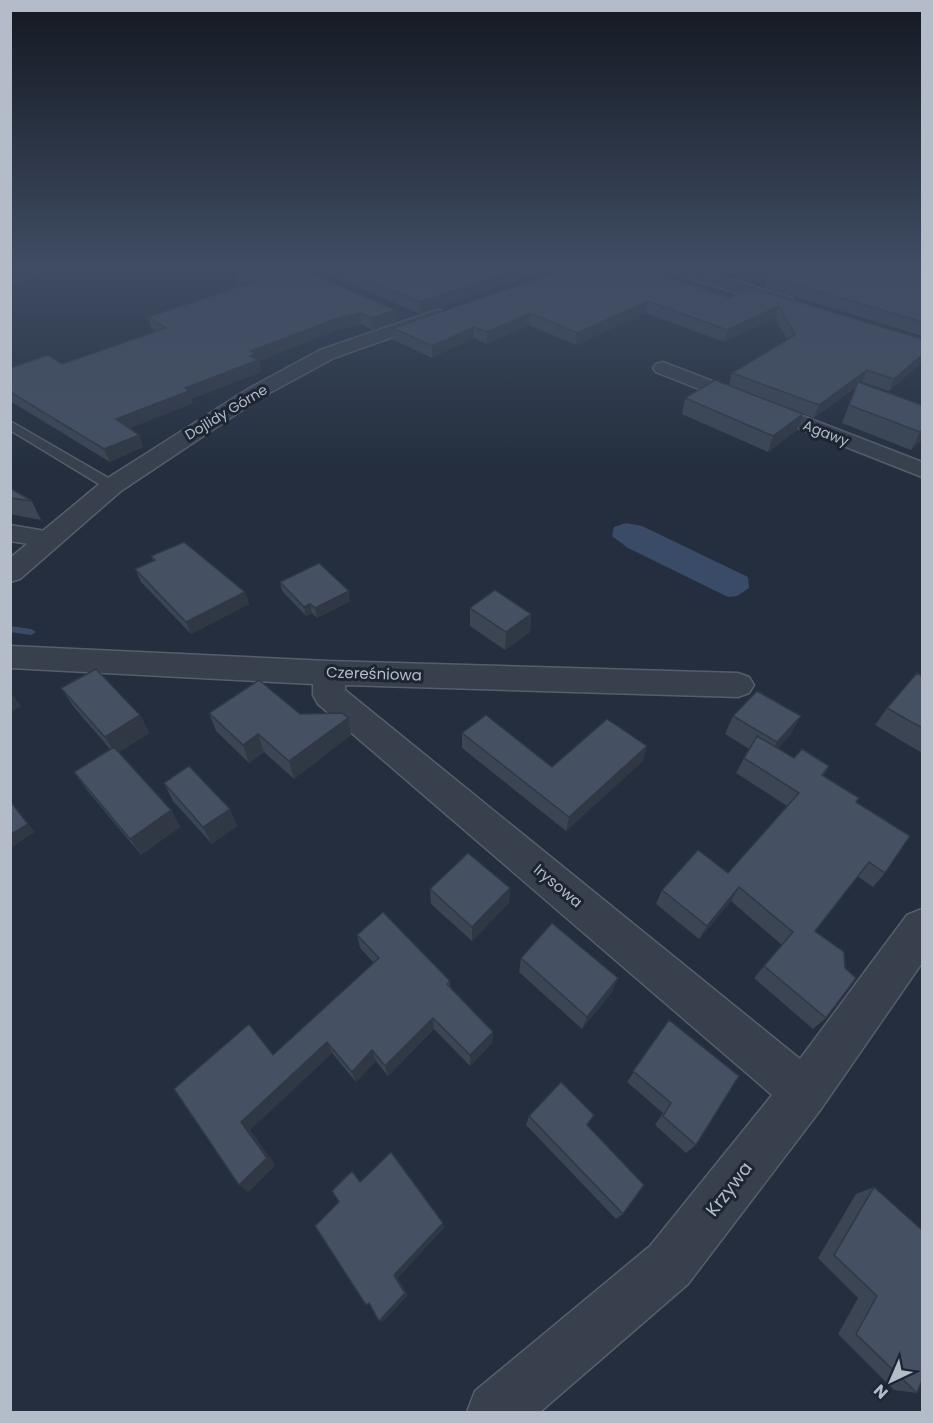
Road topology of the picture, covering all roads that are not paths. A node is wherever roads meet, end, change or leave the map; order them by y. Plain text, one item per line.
1 (376, 335) edge
2 (663, 368) dead end
3 (10, 425) edge
4 (922, 470) edge
5 (112, 486) junction
6 (10, 533) edge
7 (48, 539) junction
8 (10, 573) edge
9 (10, 657) edge
10 (328, 673) junction
11 (738, 685) dead end
12 (922, 929) edge
13 (804, 1092) junction
14 (496, 1413) edge

1 - 5 street, Dojlidy Górne
2 - 4 street, Agawy
3 - 5 lane
5 - 7 street, Dojlidy Górne
6 - 7 street
7 - 8 street, Dojlidy Górne
9 - 10 street, Czereśniowa
10 - 11 street, Czereśniowa
10 - 13 street, Irysowa
12 - 13 street, Krzywa
13 - 14 street, Krzywa

